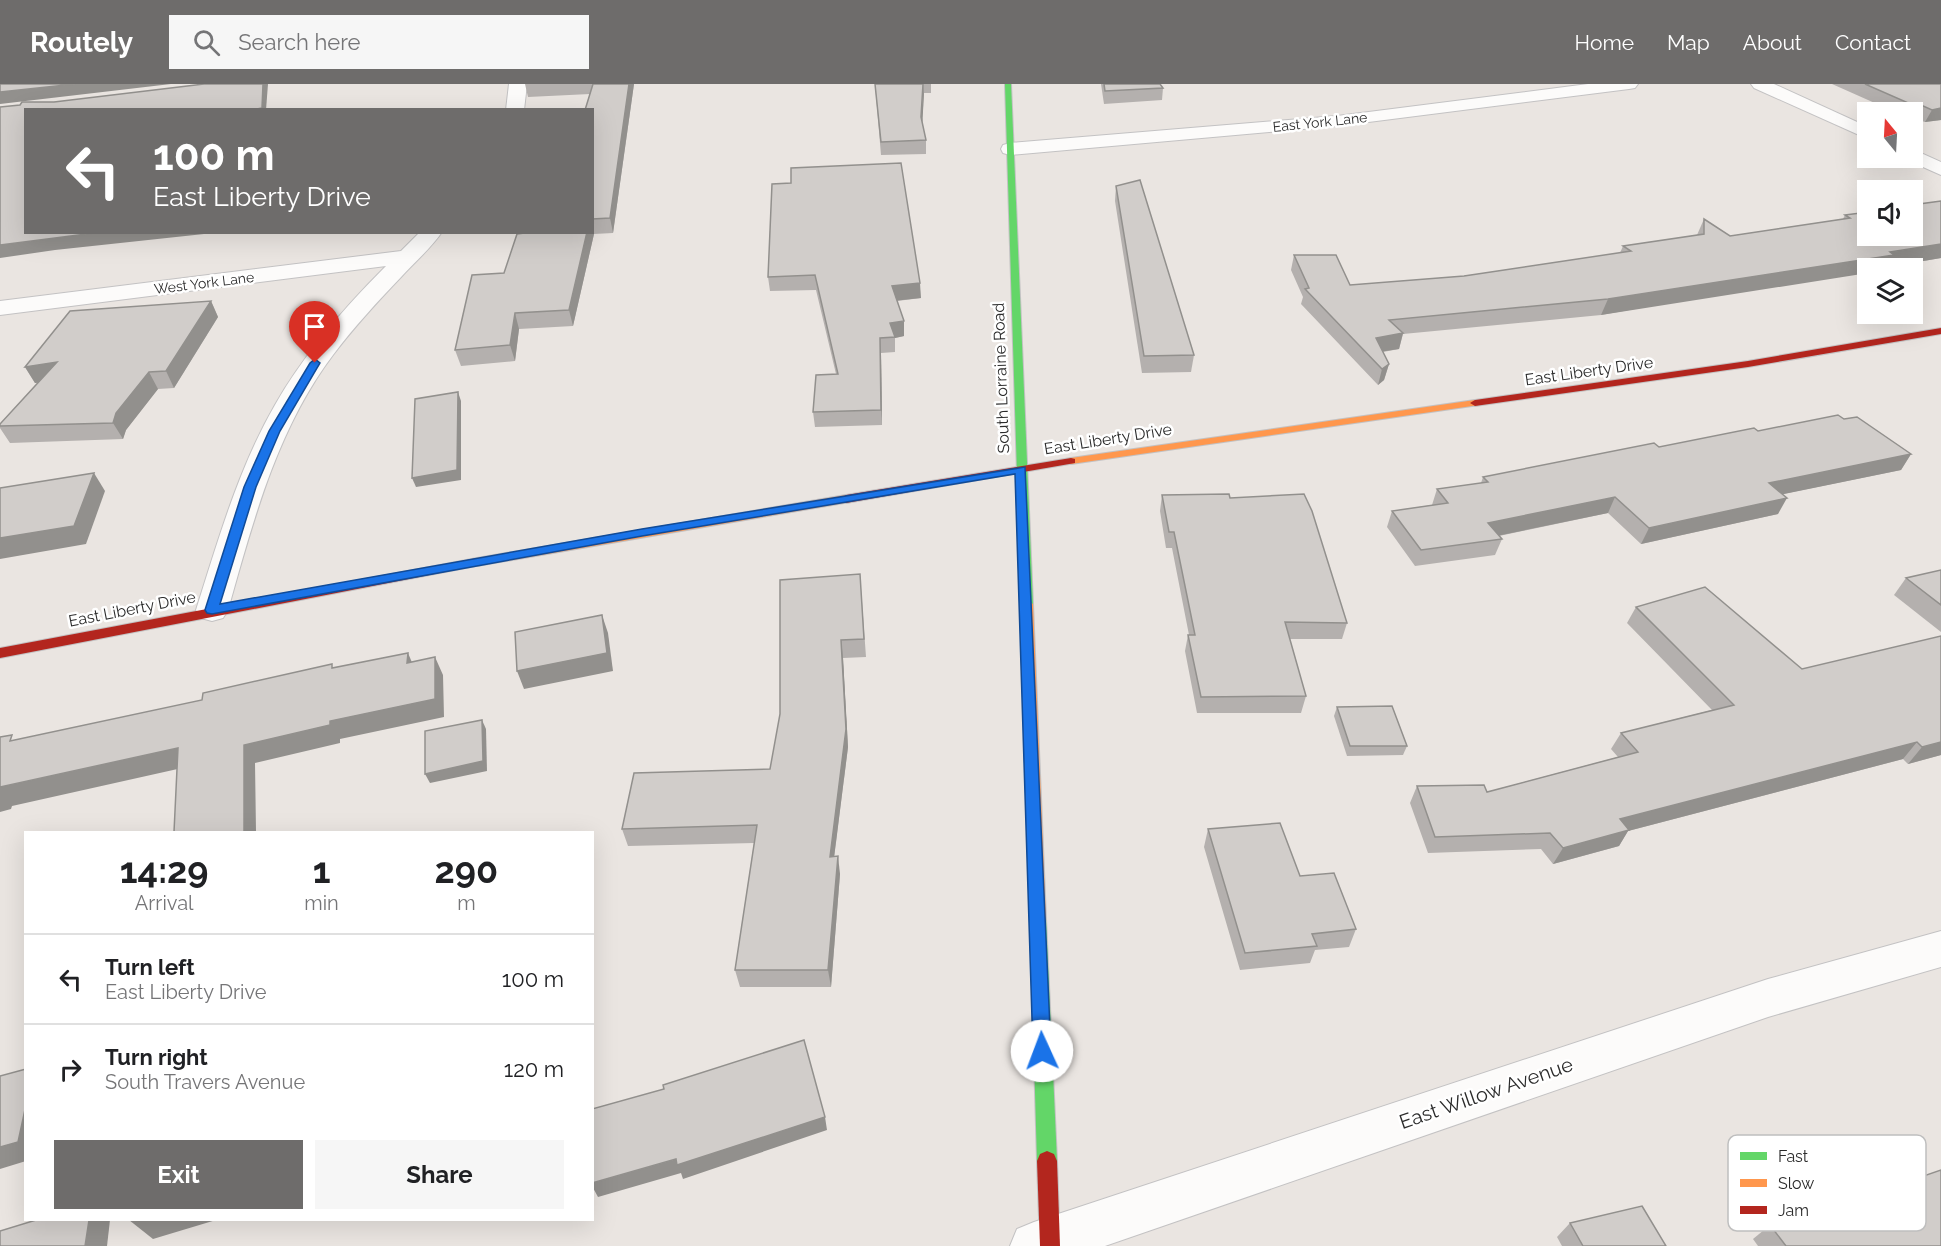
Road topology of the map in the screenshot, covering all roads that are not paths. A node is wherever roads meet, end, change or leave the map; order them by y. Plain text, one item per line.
1 (518, 84) edge
2 (1008, 84) edge
3 (1629, 84) edge
4 (1761, 84) edge
5 (515, 108) edge
6 (1857, 129) edge
7 (1010, 149) junction
8 (1923, 160) edge
9 (1941, 169) edge
10 (430, 234) edge
11 (408, 257) junction
12 (0, 308) edge
13 (1941, 332) edge
14 (1021, 469) junction
15 (212, 610) junction
16 (0, 653) edge
17 (1941, 949) edge
18 (1044, 1244) edge

1 - 5 street
2 - 7 street, South Lorraine Road
3 - 7 street, East York Lane
4 - 6 street
7 - 14 street, South Lorraine Road
8 - 9 street
10 - 11 street
11 - 12 street, West York Lane
11 - 15 street
13 - 14 street, East Liberty Drive
14 - 15 street, East Liberty Drive
14 - 18 street, South Lorraine Road
15 - 16 street, East Liberty Drive
17 - 18 street, East Willow Avenue

